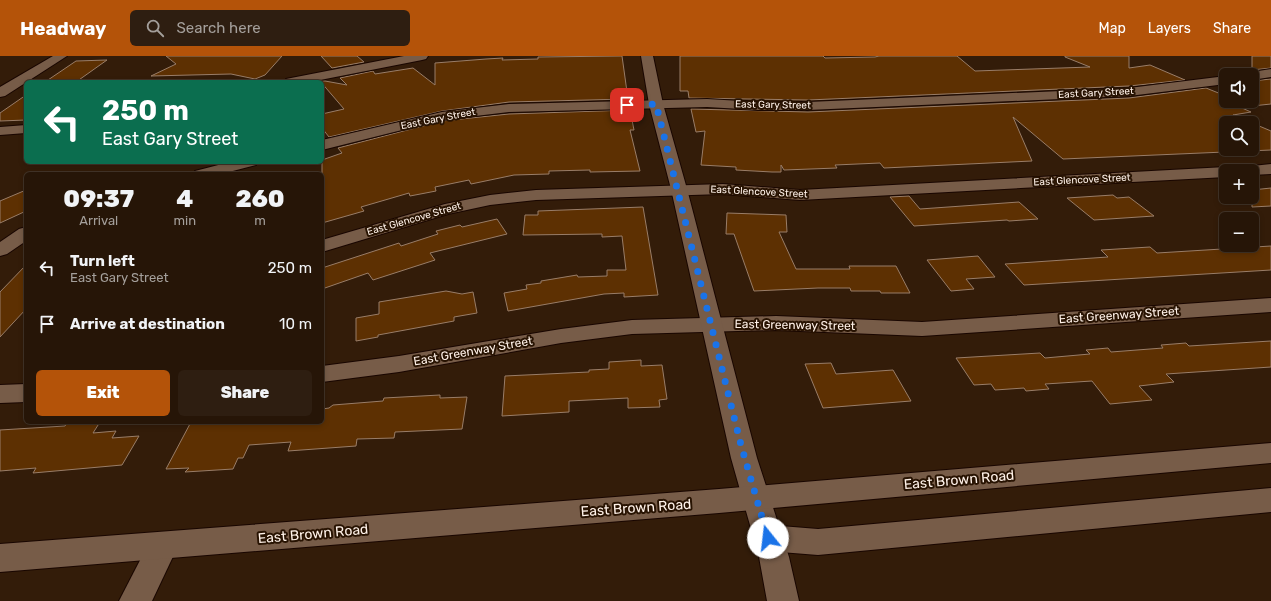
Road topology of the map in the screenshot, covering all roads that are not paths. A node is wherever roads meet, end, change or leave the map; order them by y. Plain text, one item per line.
1 (61, 56) edge
2 (422, 56) edge
3 (647, 56) edge
4 (393, 58) edge
5 (1271, 73) edge
6 (1259, 75) edge
7 (300, 80) edge
8 (1219, 81) edge
9 (0, 93) edge
10 (656, 104) junction
11 (24, 129) edge
12 (0, 131) edge
13 (324, 145) edge
14 (242, 164) edge
15 (1271, 169) edge
16 (1259, 170) edge
17 (209, 172) edge
18 (1219, 172) edge
19 (678, 189) junction
20 (24, 234) edge
21 (324, 245) edge
22 (0, 250) edge
23 (1271, 305) edge
24 (711, 324) junction
25 (324, 374) edge
26 (24, 393) edge
27 (0, 394) edge
28 (1271, 453) edge
29 (757, 498) junction
30 (1271, 500) edge
31 (768, 538) junction
32 (163, 546) junction
33 (0, 558) edge
34 (136, 601) edge
35 (783, 601) edge

1 - 9 street
2 - 4 street
3 - 10 street
4 - 7 street
5 - 6 street
8 - 10 street, East Gary Street
10 - 13 street, East Gary Street
10 - 19 street
11 - 12 street
14 - 17 street
15 - 16 street
18 - 19 street, East Glencove Street
19 - 21 street, East Glencove Street
19 - 24 street
20 - 22 street
23 - 24 street, East Greenway Street
24 - 25 street, East Greenway Street
24 - 29 street
26 - 27 street
28 - 29 street, East Brown Road
29 - 31 street
29 - 32 street, East Brown Road
30 - 31 street
31 - 35 street
32 - 33 street, East Brown Road
32 - 34 street

